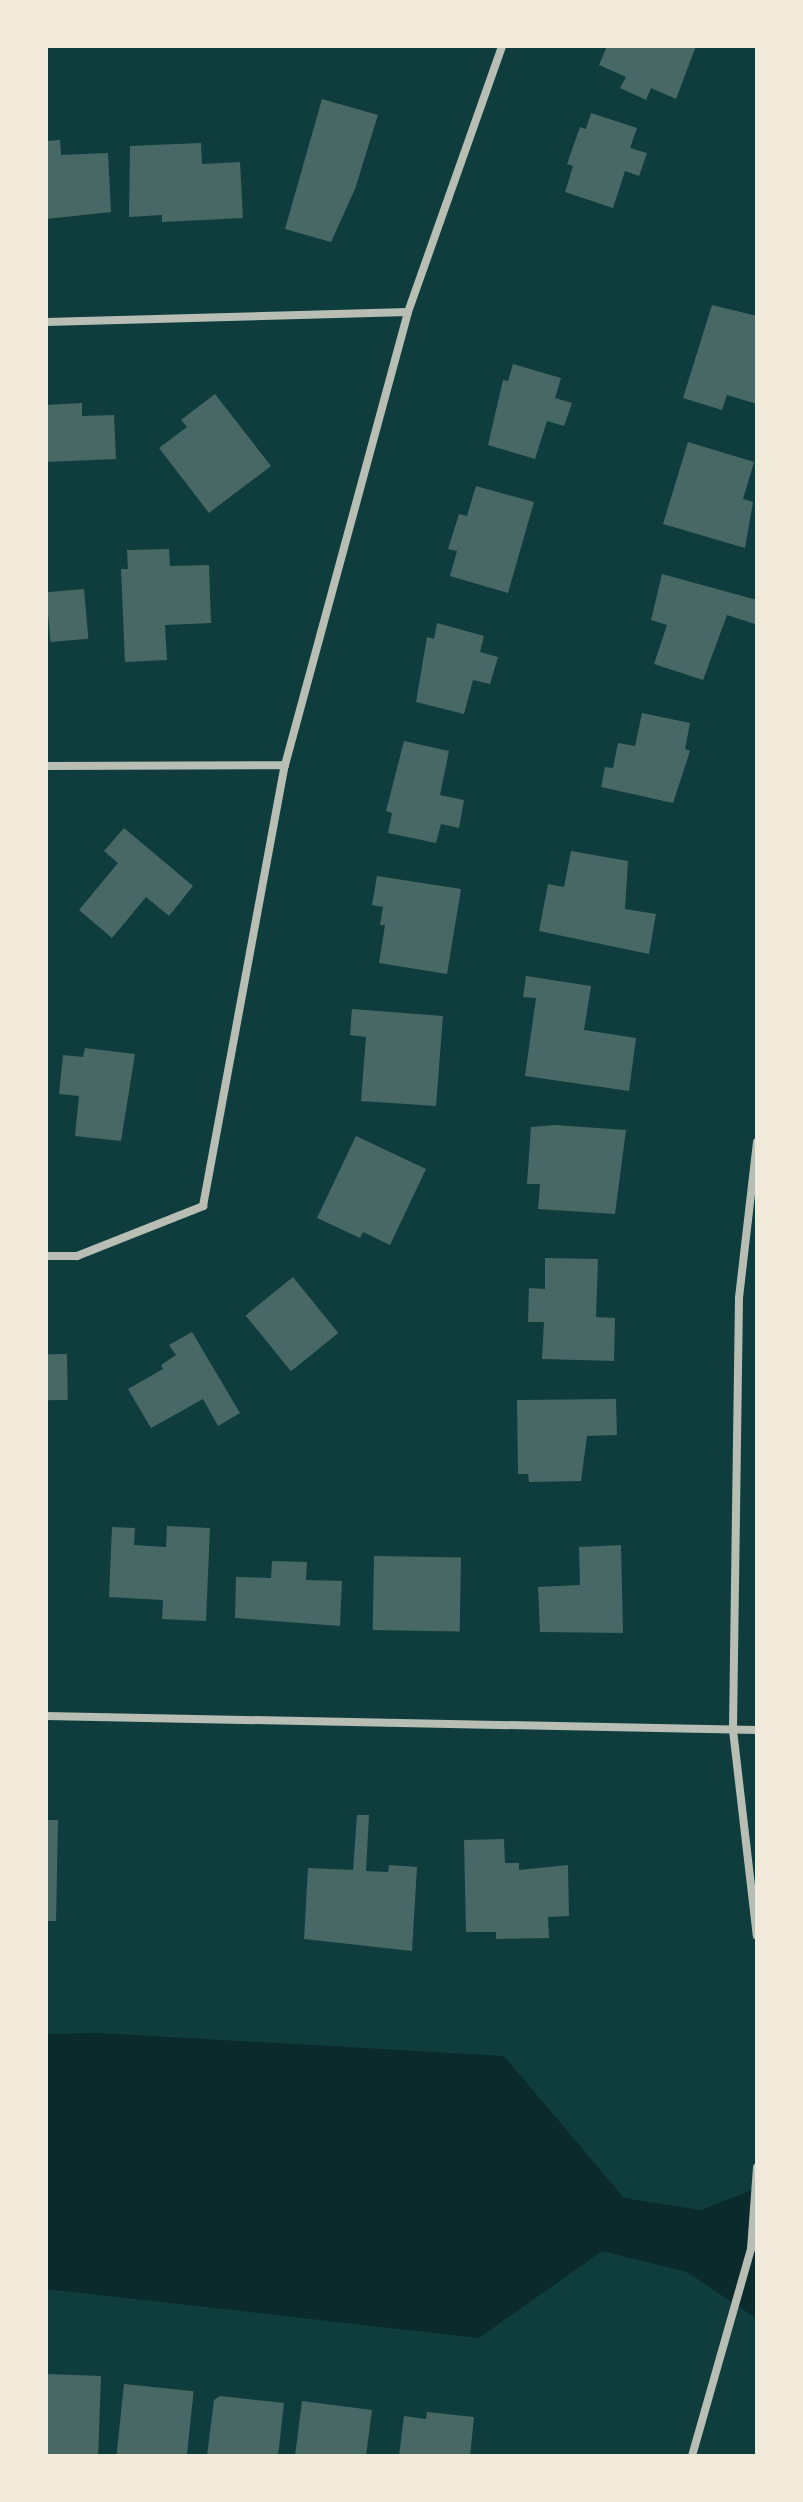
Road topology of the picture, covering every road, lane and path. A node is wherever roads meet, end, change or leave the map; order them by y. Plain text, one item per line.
1 (502, 46) edge
2 (408, 312) junction
3 (46, 322) edge
4 (285, 765) junction
5 (46, 766) edge
6 (757, 1142) edge
7 (46, 1256) edge
8 (46, 1716) edge
9 (733, 1730) junction
10 (757, 1730) edge
11 (757, 1936) edge
12 (757, 2167) edge
13 (692, 2456) edge

1 - 2 street
2 - 3 street
2 - 4 street
4 - 5 street
4 - 7 street
6 - 9 street
8 - 9 street
9 - 10 street
9 - 11 street
12 - 13 street

